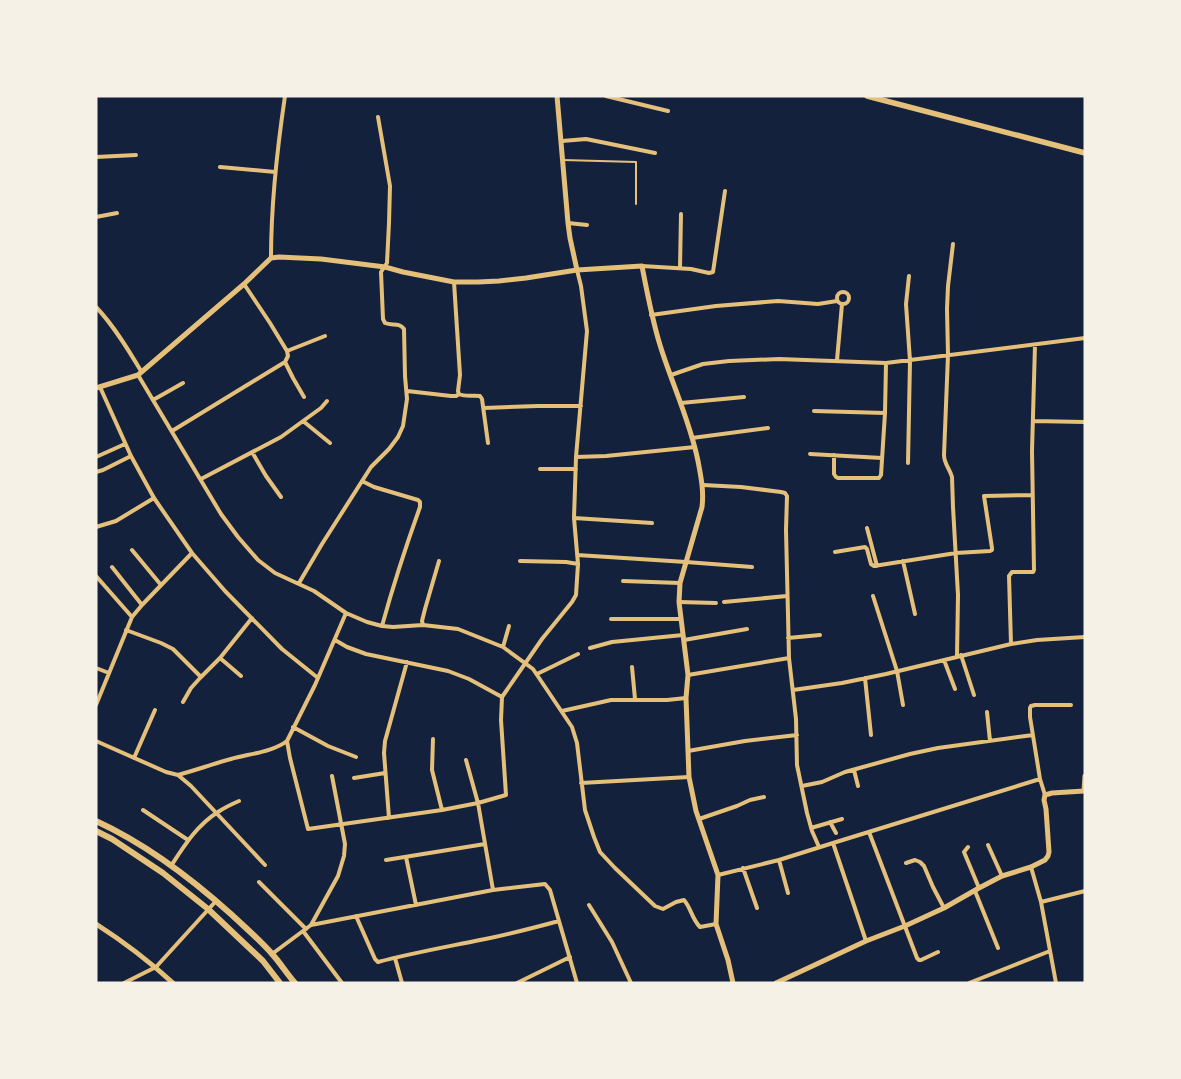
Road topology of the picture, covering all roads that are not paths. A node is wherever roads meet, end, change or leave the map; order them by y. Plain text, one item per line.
1 (285, 96) edge
2 (558, 96) edge
3 (606, 96) edge
4 (867, 96) edge
5 (668, 110) dead end
6 (378, 116) dead end
7 (562, 141) junction
8 (1085, 152) edge
9 (655, 153) dead end
10 (136, 155) dead end
11 (96, 157) edge
12 (563, 160) junction
13 (220, 167) dead end
14 (275, 172) junction
15 (725, 191) dead end
16 (636, 204) dead end
17 (117, 213) dead end
18 (681, 214) dead end
19 (96, 217) edge
20 (568, 223) junction
21 (587, 225) dead end
22 (952, 244) dead end
23 (271, 258) junction
24 (384, 266) junction
25 (642, 266) junction
26 (680, 268) junction
27 (577, 270) junction
28 (909, 276) dead end
29 (454, 282) junction
30 (244, 284) junction
31 (837, 301) junction
32 (842, 304) junction
33 (96, 307) edge
34 (652, 315) junction
35 (325, 336) dead end
36 (1085, 338) edge
37 (1035, 345) junction
38 (287, 351) junction
39 (948, 355) junction
40 (837, 360) junction
41 (910, 361) junction
42 (286, 362) junction
43 (886, 363) junction
44 (140, 373) junction
45 (671, 375) junction
46 (96, 380) edge
47 (183, 383) dead end
48 (98, 387) edge
49 (407, 391) junction
50 (459, 394) junction
51 (304, 397) dead end
52 (744, 398) dead end
53 (152, 400) junction
54 (327, 401) dead end
55 (681, 403) junction
56 (581, 406) junction
57 (484, 408) junction
58 (814, 412) dead end
59 (885, 413) junction
60 (303, 421) junction
61 (1033, 421) junction
62 (1085, 422) edge
63 (768, 428) dead end
64 (172, 431) junction
65 (692, 438) junction
66 (330, 443) dead end
67 (488, 443) dead end
68 (126, 444) junction
69 (695, 447) junction
70 (252, 452) junction
71 (810, 454) dead end
72 (834, 455) junction
73 (131, 456) junction
74 (576, 456) junction
75 (96, 457) edge
76 (882, 458) junction
77 (908, 463) dead end
78 (540, 469) dead end
79 (576, 469) junction
80 (96, 472) edge
81 (201, 478) junction
82 (362, 481) junction
83 (702, 485) junction
84 (1033, 496) junction
85 (280, 497) dead end
86 (154, 498) junction
87 (574, 518) junction
88 (652, 523) dead end
89 (96, 527) edge
90 (867, 528) dead end
91 (132, 550) dead end
92 (835, 552) dead end
93 (192, 553) junction
94 (956, 553) junction
95 (577, 555) junction
96 (520, 561) dead end
97 (904, 561) junction
98 (438, 562) dead end
99 (686, 562) junction
100 (578, 564) junction
101 (877, 566) junction
102 (112, 567) dead end
103 (752, 567) dead end
104 (96, 576) edge
105 (623, 581) dead end
106 (299, 583) junction
107 (680, 583) junction
108 (161, 585) junction
109 (788, 596) junction
110 (873, 596) dead end
111 (679, 602) junction
112 (724, 602) dead end
113 (716, 603) dead end
114 (142, 605) junction
115 (346, 613) junction
116 (915, 614) dead end
117 (132, 617) junction
118 (252, 618) junction
119 (681, 619) junction
120 (611, 620) dead end
121 (423, 625) junction
122 (382, 626) junction
123 (510, 626) dead end
124 (747, 629) dead end
125 (126, 630) junction
126 (820, 635) dead end
127 (684, 637) junction
128 (1085, 637) edge
129 (788, 638) junction
130 (335, 640) junction
131 (1011, 644) junction
132 (502, 647) junction
133 (590, 648) dead end
134 (578, 654) dead end
135 (959, 656) junction
136 (220, 658) junction
137 (788, 658) junction
138 (944, 660) junction
139 (407, 662) junction
140 (525, 662) junction
141 (632, 667) dead end
142 (96, 668) edge
143 (897, 672) junction
144 (109, 673) junction
145 (537, 674) junction
146 (688, 674) junction
147 (200, 676) junction
148 (241, 676) dead end
149 (318, 678) junction
150 (865, 678) junction
151 (955, 689) dead end
152 (793, 690) junction
153 (974, 695) dead end
154 (502, 696) junction
155 (686, 698) junction
156 (635, 699) junction
157 (183, 702) dead end
158 (96, 703) edge
159 (903, 705) dead end
160 (1071, 705) dead end
161 (155, 710) dead end
162 (562, 711) junction
163 (987, 712) dead end
164 (293, 727) junction
165 (1033, 734) junction
166 (797, 735) junction
167 (871, 735) dead end
168 (433, 739) dead end
169 (96, 741) edge
170 (287, 741) junction
171 (990, 741) junction
172 (687, 751) junction
173 (134, 758) junction
174 (356, 758) dead end
175 (466, 760) dead end
176 (854, 770) junction
177 (385, 773) junction
178 (178, 776) junction
179 (332, 776) dead end
180 (689, 776) junction
181 (1085, 776) edge
182 (354, 778) dead end
183 (1040, 779) junction
184 (581, 783) junction
185 (802, 786) junction
186 (858, 786) dead end
187 (1084, 792) edge
188 (1046, 795) junction
189 (764, 797) dead end
190 (239, 801) dead end
191 (478, 803) junction
192 (143, 810) dead end
193 (442, 810) junction
194 (216, 812) junction
195 (389, 818) junction
196 (699, 819) junction
197 (842, 819) dead end
198 (96, 821) edge
199 (830, 822) junction
200 (341, 824) junction
201 (811, 828) junction
202 (96, 831) edge
203 (869, 832) junction
204 (836, 833) dead end
205 (188, 840) junction
206 (833, 843) junction
207 (485, 844) junction
208 (988, 845) dead end
209 (968, 847) dead end
210 (819, 848) junction
211 (406, 857) junction
212 (386, 860) dead end
213 (779, 860) junction
214 (906, 863) dead end
215 (265, 865) dead end
216 (171, 866) junction
217 (1031, 867) junction
218 (743, 868) junction
219 (718, 875) junction
220 (1002, 876) junction
221 (259, 882) dead end
222 (977, 889) junction
223 (493, 890) junction
224 (1085, 891) edge
225 (788, 893) dead end
226 (216, 900) junction
227 (1040, 902) junction
228 (416, 905) junction
229 (589, 906) dead end
230 (757, 908) dead end
231 (944, 908) junction
232 (208, 909) junction
233 (356, 916) junction
234 (559, 920) junction
235 (716, 924) junction
236 (97, 925) edge
237 (312, 925) junction
238 (905, 926) junction
239 (304, 930) junction
240 (866, 941) junction
241 (998, 948) dead end
242 (1050, 951) junction
243 (938, 952) dead end
244 (272, 954) junction
245 (570, 957) junction
246 (395, 958) junction
247 (156, 967) junction
248 (124, 983) edge
249 (174, 983) edge
250 (280, 983) edge
251 (294, 983) edge
252 (342, 983) edge
253 (402, 983) edge
254 (517, 983) edge
255 (577, 983) edge
256 (631, 983) edge
257 (733, 983) edge
258 (776, 983) edge
259 (969, 983) edge
260 (1056, 983) edge

1 - 14 street
2 - 7 street
3 - 5 street
4 - 8 main road
6 - 24 street
7 - 9 street
7 - 12 street
10 - 11 street
12 - 16 lane
12 - 20 street
13 - 14 street
14 - 23 street
15 - 26 street
17 - 19 street
18 - 26 street
20 - 21 street
20 - 27 street
22 - 39 street
23 - 24 street
23 - 30 street
24 - 29 street
24 - 49 street
25 - 26 street
25 - 27 street
25 - 34 street
27 - 29 street
27 - 56 street
28 - 41 street
29 - 50 street
30 - 38 street
30 - 44 street
31 - 32 street
31 - 32 street
31 - 34 street
32 - 40 street
33 - 44 street
34 - 45 street
35 - 38 street
36 - 37 street
37 - 39 street
37 - 61 street
38 - 42 street
39 - 41 street
39 - 94 street
40 - 43 street
40 - 45 street
41 - 43 street
41 - 77 street
42 - 51 street
42 - 64 street
43 - 59 street
44 - 48 street
44 - 53 street
45 - 55 street
46 - 48 street
47 - 53 street
48 - 68 street
49 - 50 street
49 - 82 street
50 - 57 street
52 - 55 street
53 - 64 street
54 - 60 street
55 - 65 street
56 - 57 street
56 - 74 street
57 - 67 street
58 - 59 street
59 - 76 street
60 - 66 street
60 - 70 street
61 - 62 street
61 - 84 street
63 - 65 street
64 - 81 street
65 - 69 street
68 - 73 street
68 - 75 street
69 - 74 street
69 - 83 street
70 - 81 street
70 - 85 street
71 - 72 street
72 - 76 street
72 - 76 street
73 - 80 street
73 - 86 street
74 - 79 street
78 - 79 street
79 - 87 street
81 - 106 street
82 - 106 street
82 - 122 street
83 - 99 street
83 - 109 street
84 - 94 street
84 - 131 street
86 - 89 street
86 - 93 street
87 - 88 street
87 - 95 street
90 - 101 street
91 - 108 street
92 - 101 street
93 - 108 street
93 - 118 street
94 - 97 street
94 - 135 street
95 - 99 street
95 - 100 street
96 - 100 street
97 - 101 street
97 - 116 street
98 - 121 street
99 - 103 street
99 - 107 street
100 - 140 street
102 - 114 street
104 - 117 street
105 - 107 street
106 - 115 street
107 - 111 street
108 - 114 street
109 - 112 street
109 - 129 street
110 - 143 street
111 - 113 street
111 - 119 street
114 - 117 street
115 - 122 street
115 - 130 street
117 - 125 street
118 - 136 street
118 - 149 street
119 - 120 street
119 - 127 street
121 - 122 street
121 - 132 street
123 - 132 street
124 - 127 street
125 - 144 street
125 - 147 street
126 - 129 street
127 - 133 street
127 - 146 street
128 - 131 street
129 - 137 street
130 - 139 street
130 - 149 street
131 - 135 street
132 - 140 street
134 - 145 street
135 - 138 street
135 - 153 street
136 - 147 street
136 - 148 street
137 - 146 street
137 - 152 street
138 - 143 street
138 - 151 street
139 - 154 street
139 - 177 street
140 - 145 street
140 - 154 street
141 - 156 street
142 - 144 street
143 - 150 street
143 - 159 street
144 - 158 street
145 - 162 street
146 - 155 street
147 - 157 street
149 - 164 street
150 - 152 street
150 - 167 street
152 - 166 street
154 - 191 street
155 - 156 street
155 - 172 street
156 - 162 street
160 - 165 street
161 - 173 street
162 - 184 street
163 - 171 street
164 - 170 street
164 - 174 street
165 - 171 street
165 - 183 street
166 - 172 street
166 - 185 street
168 - 193 street
169 - 173 street
170 - 178 street
170 - 200 street
171 - 176 street
172 - 180 street
173 - 178 street
175 - 191 street
176 - 185 street
176 - 186 street
177 - 182 street
177 - 195 street
178 - 194 street
179 - 200 street
180 - 184 street
180 - 196 street
181 - 187 street
183 - 188 street
183 - 203 street
184 - 235 street
185 - 201 street
187 - 188 street
188 - 217 street
189 - 196 street
190 - 194 street
191 - 193 street
191 - 207 street
192 - 205 street
193 - 195 street
194 - 205 street
194 - 215 street
195 - 200 street
196 - 219 street
197 - 199 street
198 - 216 main road
199 - 201 street
199 - 204 street
200 - 237 street
201 - 210 street
202 - 232 main road
203 - 206 street
203 - 238 street
205 - 216 street
206 - 210 street
206 - 240 street
207 - 211 street
207 - 223 street
208 - 220 street
209 - 222 street
210 - 213 street
211 - 212 street
211 - 228 street
213 - 218 street
213 - 225 street
214 - 231 street
216 - 226 main road
217 - 220 street
217 - 227 street
218 - 219 street
218 - 230 street
219 - 235 street
220 - 222 street
221 - 239 street
222 - 231 street
222 - 241 street
223 - 228 street
223 - 234 street
224 - 227 street
226 - 232 street
226 - 244 main road
227 - 242 street
228 - 233 street
229 - 256 street
231 - 238 street
232 - 247 street
232 - 250 main road
233 - 237 street
233 - 246 street
234 - 245 street
234 - 246 street
235 - 257 street
236 - 247 street
237 - 239 street
238 - 240 street
238 - 243 street
239 - 244 street
239 - 252 street
240 - 258 street
242 - 259 street
242 - 260 street
244 - 251 main road
245 - 254 street
245 - 255 street
246 - 253 street
247 - 248 street
247 - 249 street

